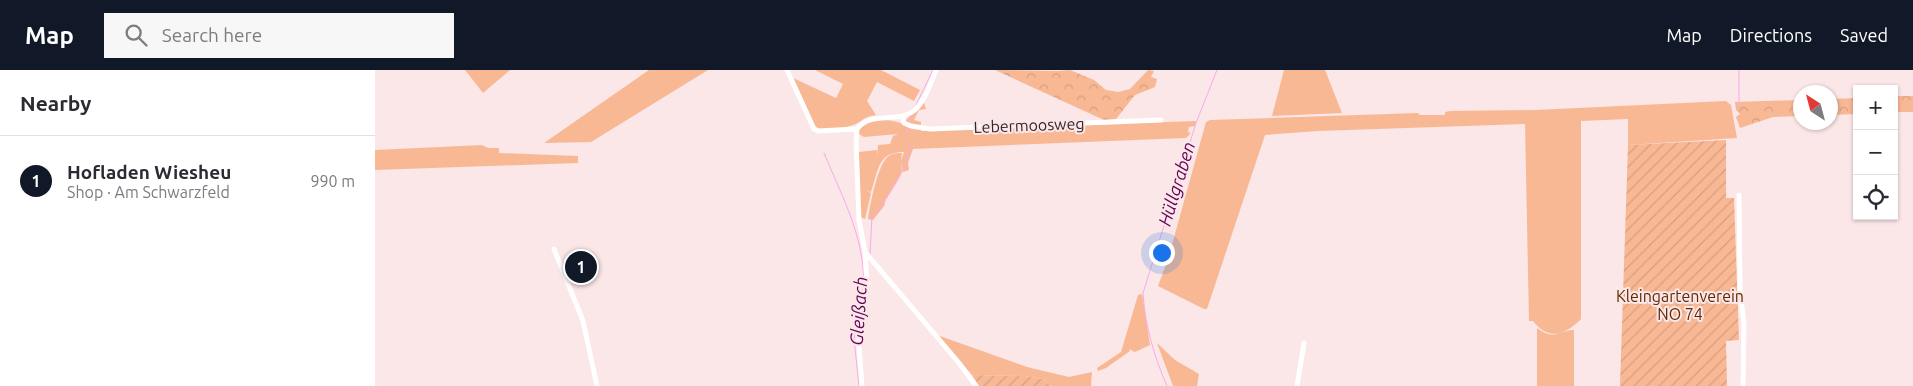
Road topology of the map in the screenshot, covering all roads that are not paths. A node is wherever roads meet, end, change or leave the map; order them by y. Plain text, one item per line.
1 (787, 70) edge
2 (936, 70) edge
3 (902, 116) junction
4 (1161, 120) dead end
5 (857, 129) junction
6 (1739, 195) dead end
7 (554, 249) dead end
8 (865, 252) junction
9 (1304, 343) dead end
10 (597, 386) edge
11 (862, 386) edge
12 (976, 386) edge
13 (1297, 386) edge
14 (1743, 386) edge

1 - 5 street
2 - 3 street
3 - 4 street, Lebermoosweg
3 - 5 street
5 - 8 street
6 - 14 street
7 - 10 street
8 - 11 street
8 - 12 street
9 - 13 street

